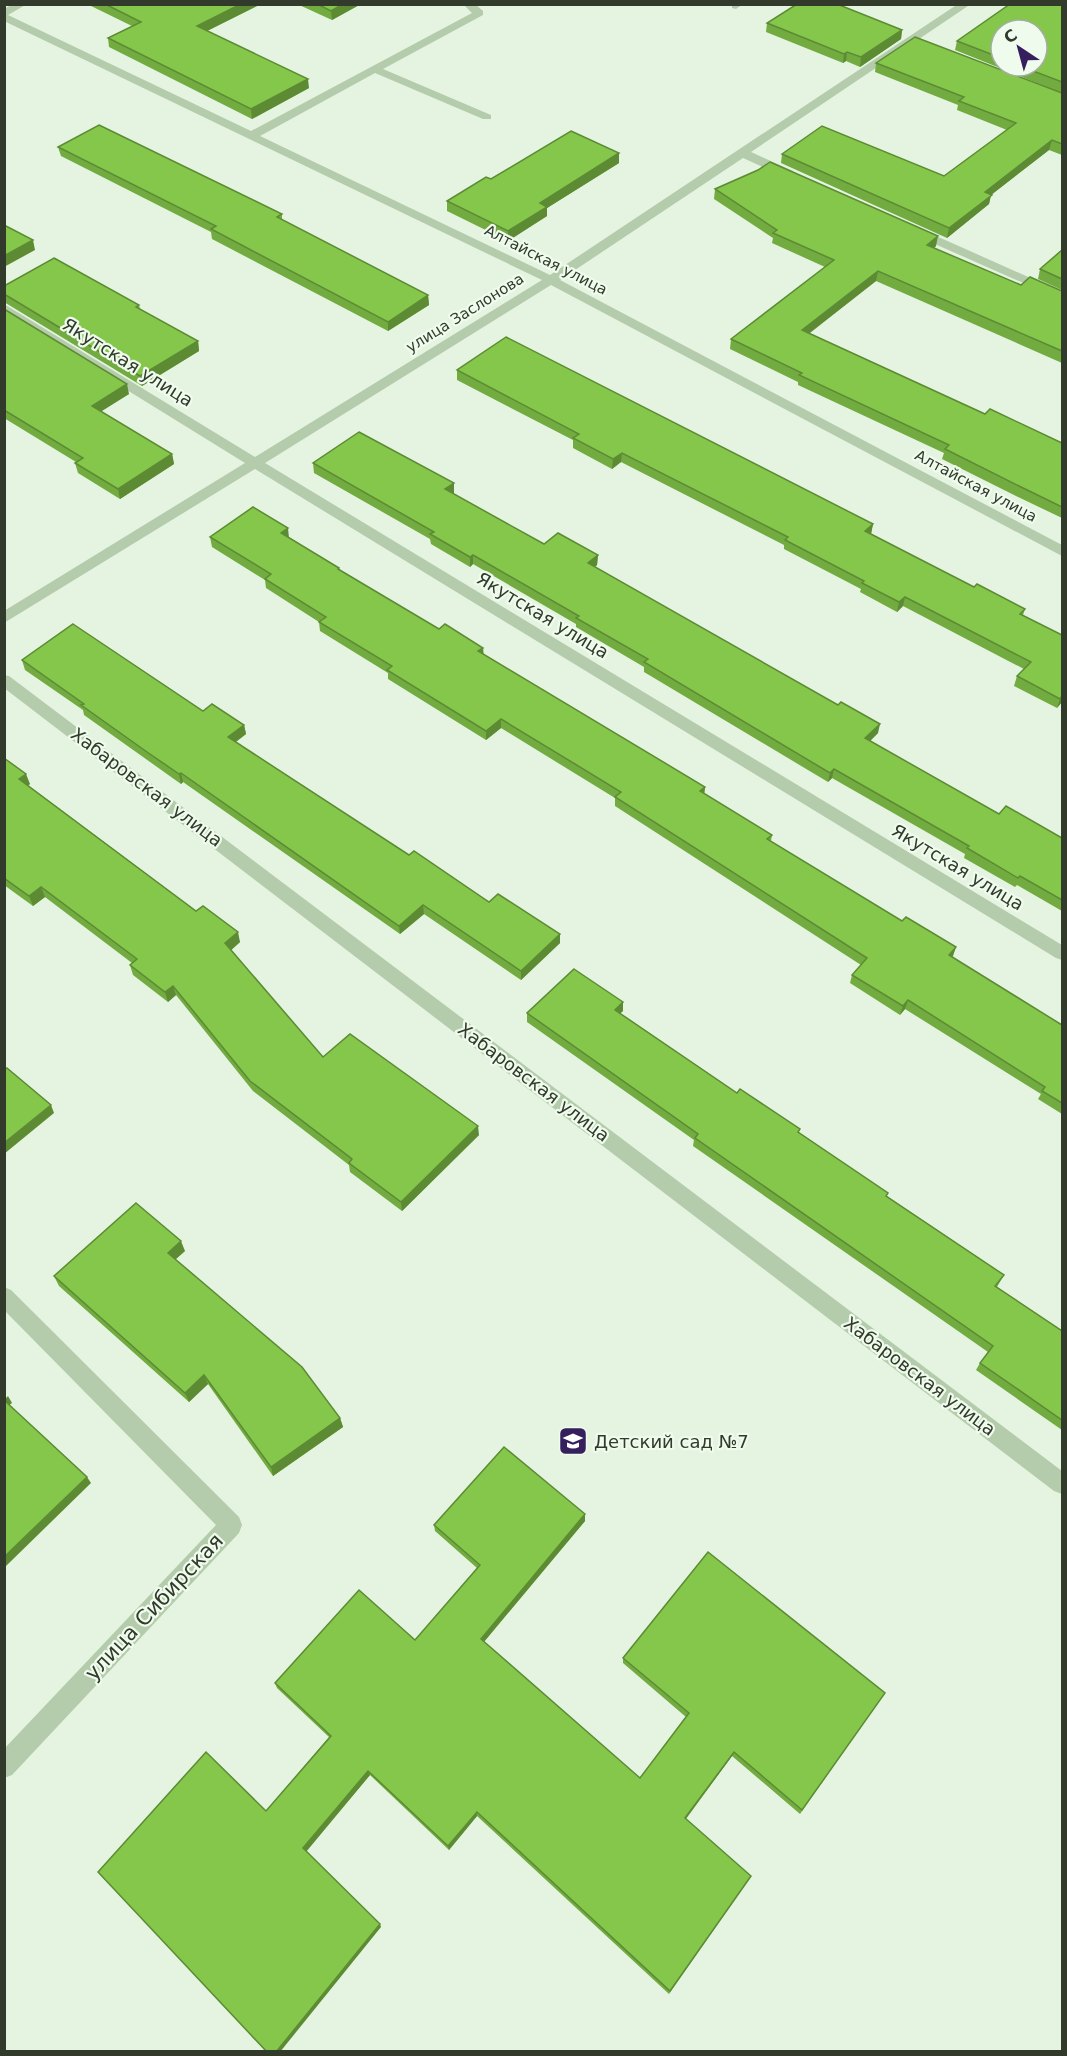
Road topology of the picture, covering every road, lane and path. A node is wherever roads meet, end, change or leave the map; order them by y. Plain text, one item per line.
1 (22, 4) edge
2 (468, 4) edge
3 (966, 4) edge
4 (4, 13) edge
5 (4, 17) edge
6 (374, 69) junction
7 (487, 117) dead end
8 (251, 136) junction
9 (742, 153) junction
10 (806, 182) edge
11 (902, 225) edge
12 (551, 280) junction
13 (1062, 296) edge
14 (4, 308) edge
15 (255, 463) junction
16 (1062, 551) edge
17 (4, 618) edge
18 (4, 680) edge
19 (1062, 953) edge
20 (4, 1296) edge
21 (1062, 1484) edge
22 (4, 1767) edge

1 - 4 street
2 - 6 street
3 - 9 street, улица Заслонова
5 - 8 street, Алтайская улица
6 - 7 street
6 - 8 street
8 - 12 street, Алтайская улица
9 - 10 street
9 - 12 street, улица Заслонова
11 - 13 street
12 - 15 street, улица Заслонова
12 - 16 street, Алтайская улица
14 - 15 street, Якутская улица
15 - 17 street, улица Заслонова
15 - 19 street, Якутская улица
18 - 21 street, Хабаровская улица
20 - 22 street, улица Сибирская

